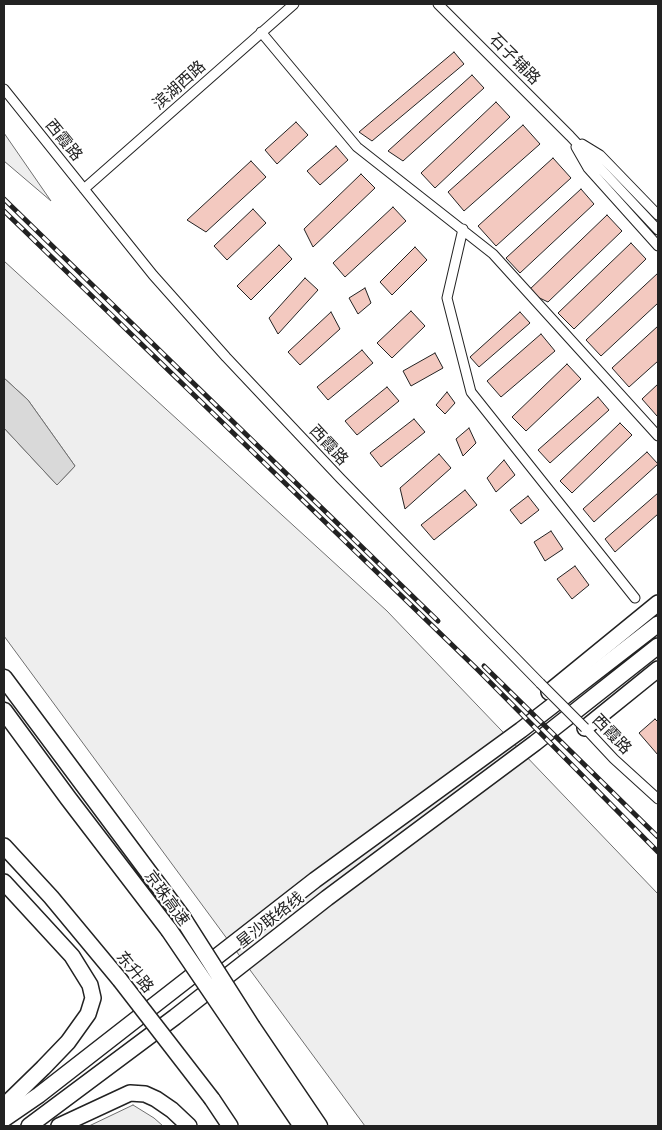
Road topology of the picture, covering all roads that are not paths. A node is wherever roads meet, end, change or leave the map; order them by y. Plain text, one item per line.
1 (294, 4) edge
2 (438, 4) edge
3 (261, 32) junction
4 (4, 88) edge
5 (570, 136) junction
6 (84, 189) junction
7 (658, 215) edge
8 (462, 230) junction
9 (658, 230) edge
10 (658, 246) edge
11 (658, 436) edge
12 (635, 598) dead end
13 (658, 603) edge
14 (658, 624) edge
15 (658, 646) edge
16 (658, 669) edge
17 (4, 678) edge
18 (545, 688) junction
19 (4, 711) edge
20 (4, 720) edge
21 (585, 728) junction
22 (68, 798) junction
23 (658, 798) edge
24 (4, 846) edge
25 (4, 858) edge
26 (4, 882) edge
27 (117, 982) junction
28 (246, 1031) junction
29 (207, 1100) junction
30 (4, 1106) edge
31 (4, 1119) edge
32 (29, 1126) edge
33 (59, 1126) edge
34 (189, 1126) edge
35 (220, 1126) edge
36 (230, 1126) edge
37 (302, 1126) edge
38 (319, 1126) edge

1 - 3 street, 滨湖西路
2 - 5 street, 石子铺路
3 - 6 street, 滨湖西路
3 - 8 street
4 - 6 street, 西霞路
5 - 7 street, 石子铺路
5 - 9 street, 石子铺路
5 - 10 street, 石子铺路
6 - 18 street, 西霞路
8 - 11 street
8 - 12 street
13 - 18 main road
14 - 31 main road
15 - 32 main road, 星沙联络线
16 - 21 main road
17 - 28 highway, 京珠高速, bridge
18 - 21 street, 西霞路, bridge
19 - 22 highway, 京珠高速
20 - 22 highway
21 - 23 street, 西霞路
22 - 28 highway, 京珠高速, bridge
24 - 27 main road, 东升路
25 - 27 main road, 东升路
26 - 30 main road
27 - 29 main road, 东升路, bridge
28 - 37 highway, 京珠高速
28 - 38 highway, 京珠高速
29 - 35 main road, 东升路
29 - 36 main road, 东升路
33 - 34 main road

